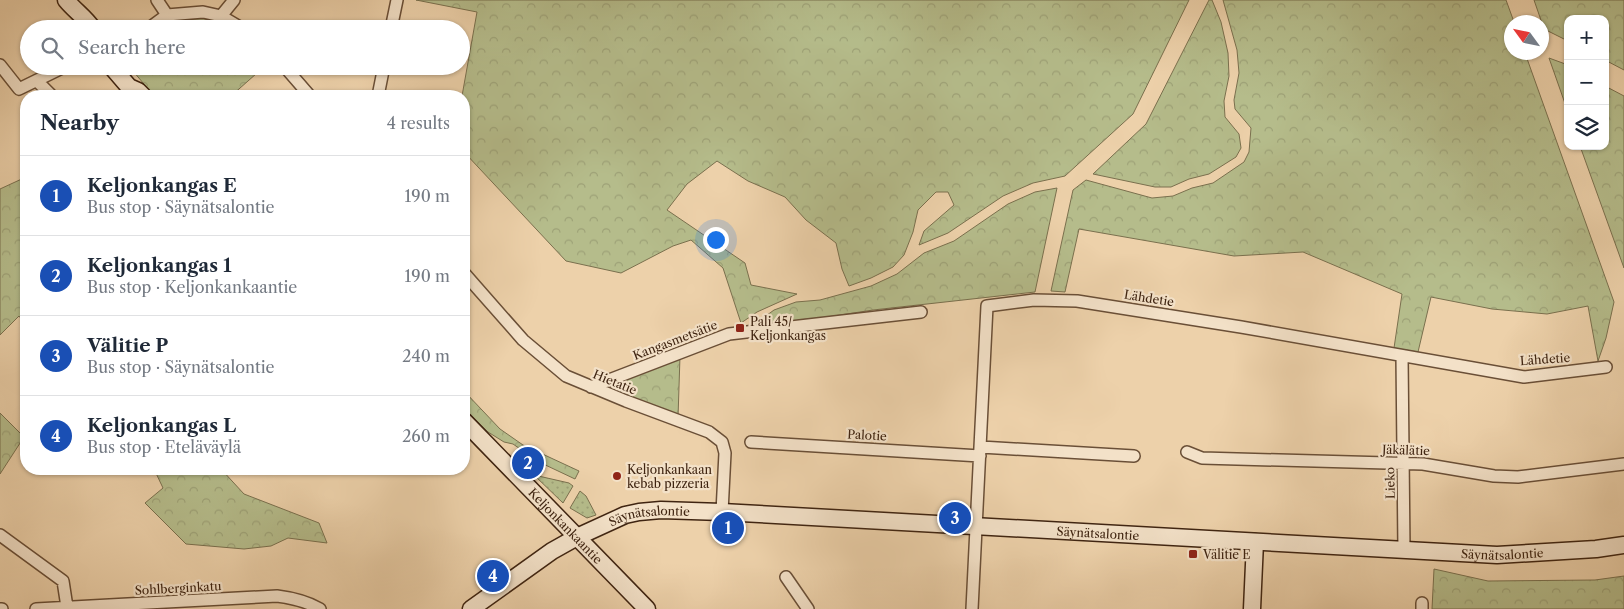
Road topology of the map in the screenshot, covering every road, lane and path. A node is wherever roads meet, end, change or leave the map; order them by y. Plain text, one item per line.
1 (157, 0) edge
2 (234, 0) edge
3 (397, 0) edge
4 (71, 6) edge
5 (167, 15) junction
6 (222, 16) junction
7 (76, 20) edge
8 (87, 20) edge
9 (160, 20) edge
10 (228, 20) edge
11 (393, 20) edge
12 (0, 65) edge
13 (49, 75) edge
14 (119, 75) edge
15 (131, 75) edge
16 (292, 75) edge
17 (382, 75) edge
18 (37, 81) junction
19 (46, 90) edge
20 (134, 90) edge
21 (139, 90) edge
22 (305, 90) edge
23 (379, 90) edge
24 (470, 280) edge
25 (921, 312) dead end
26 (1402, 356) junction
27 (1606, 368) dead end
28 (591, 387) junction
29 (470, 426) edge
30 (751, 442) dead end
31 (981, 452) junction
32 (1187, 452) dead end
33 (1134, 456) dead end
34 (1404, 464) junction
35 (1624, 464) edge
36 (722, 512) junction
37 (976, 526) junction
38 (0, 535) edge
39 (577, 537) junction
40 (1254, 542) junction
41 (1624, 545) edge
42 (1404, 550) junction
43 (786, 577) dead end
44 (67, 607) junction
45 (36, 609) edge
46 (320, 609) edge
47 (471, 609) edge
48 (647, 609) edge
49 (808, 609) edge
50 (972, 609) edge
51 (1252, 609) edge

1 - 5 street
2 - 6 street
3 - 11 street
4 - 7 main road
4 - 8 main road
5 - 6 street
5 - 9 street
6 - 10 street
12 - 18 street
13 - 18 street
14 - 20 main road
15 - 21 main road
16 - 22 street
17 - 23 street
18 - 19 street
24 - 28 street, Hietatie
25 - 28 street, Kangasmetsätie
26 - 27 street, Lähdetie
26 - 31 street, Lähdetie
26 - 34 street, Lieko
28 - 36 street, Hietatie
29 - 39 main road, Keljonkankaantie
30 - 31 street, Palotie
31 - 33 street, Palotie
31 - 37 street, Lähdetie
32 - 34 street, Jäkälätie
34 - 35 street, Jäkälätie
34 - 42 street, Lieko
36 - 37 main road, Säynätsalontie
36 - 39 main road, Säynätsalontie
37 - 40 main road, Säynätsalontie
37 - 50 street, Lähdetie
38 - 44 street
39 - 47 main road, Säynätsalontie
39 - 48 main road, Keljonkankaantie
40 - 42 main road, Säynätsalontie
40 - 51 main road
41 - 42 main road, Säynätsalontie
43 - 49 street
44 - 45 street, Sohlberginkatu
44 - 46 street, Sohlberginkatu

